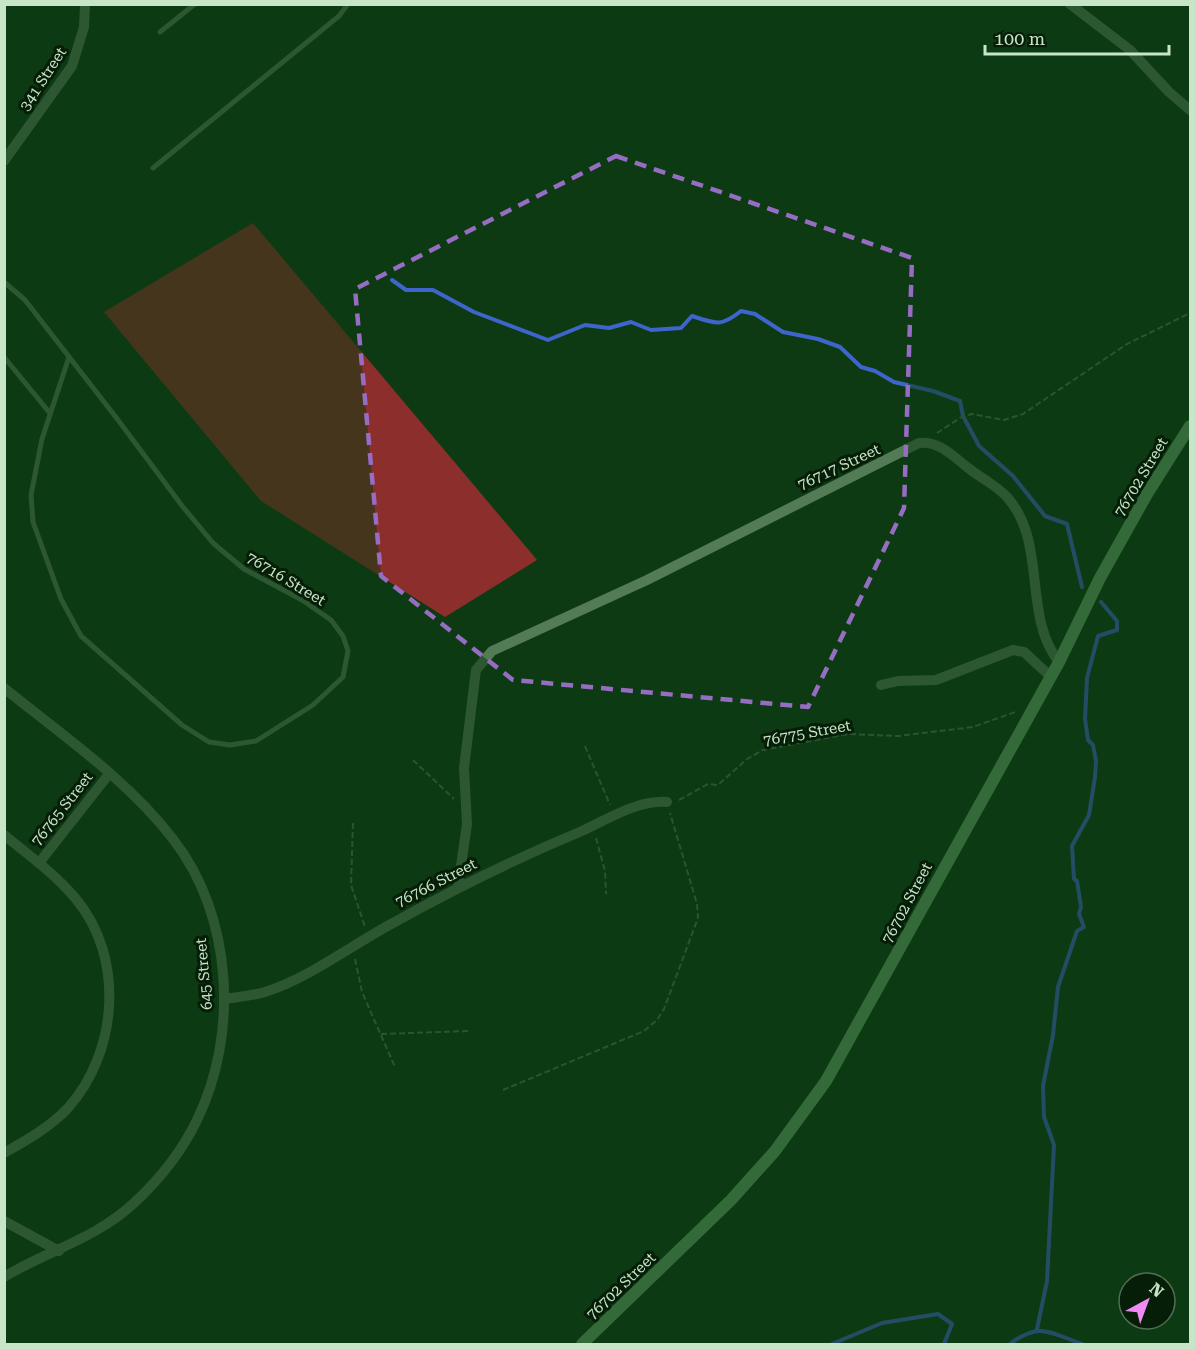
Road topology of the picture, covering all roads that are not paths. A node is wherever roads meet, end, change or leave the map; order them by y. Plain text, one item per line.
1 (85, 4) edge
2 (195, 4) edge
3 (348, 4) edge
4 (1070, 4) edge
5 (160, 32) dead end
6 (1191, 110) edge
7 (4, 161) edge
8 (153, 168) dead end
9 (4, 282) edge
10 (4, 357) edge
11 (69, 357) junction
12 (49, 412) junction
13 (1191, 426) edge
14 (1059, 662) junction
15 (1050, 676) junction
16 (881, 686) dead end
17 (4, 688) edge
18 (109, 774) junction
19 (667, 802) road end
20 (4, 835) edge
21 (39, 863) junction
22 (458, 887) junction
23 (224, 999) junction
24 (4, 1153) edge
25 (4, 1221) edge
26 (59, 1251) junction
27 (4, 1277) edge
28 (582, 1344) edge

1 - 7 street, 341 Street
2 - 5 lane
3 - 8 lane
4 - 6 street
9 - 11 lane, 76716 Street
10 - 12 lane
11 - 12 lane, 76716 Street
11 - 12 lane, 76716 Street
13 - 14 street, 76702 Street
14 - 15 street, 76702 Street
14 - 22 street, 76717 Street
15 - 16 street
15 - 28 street, 76702 Street
17 - 18 street, 645 Street
18 - 21 street, 76765 Street
18 - 23 street, 645 Street
19 - 22 street, 76766 Street
20 - 21 street
21 - 24 street
22 - 23 street, 76766 Street
23 - 26 street, 645 Street
25 - 26 street
26 - 27 street, 645 Street

